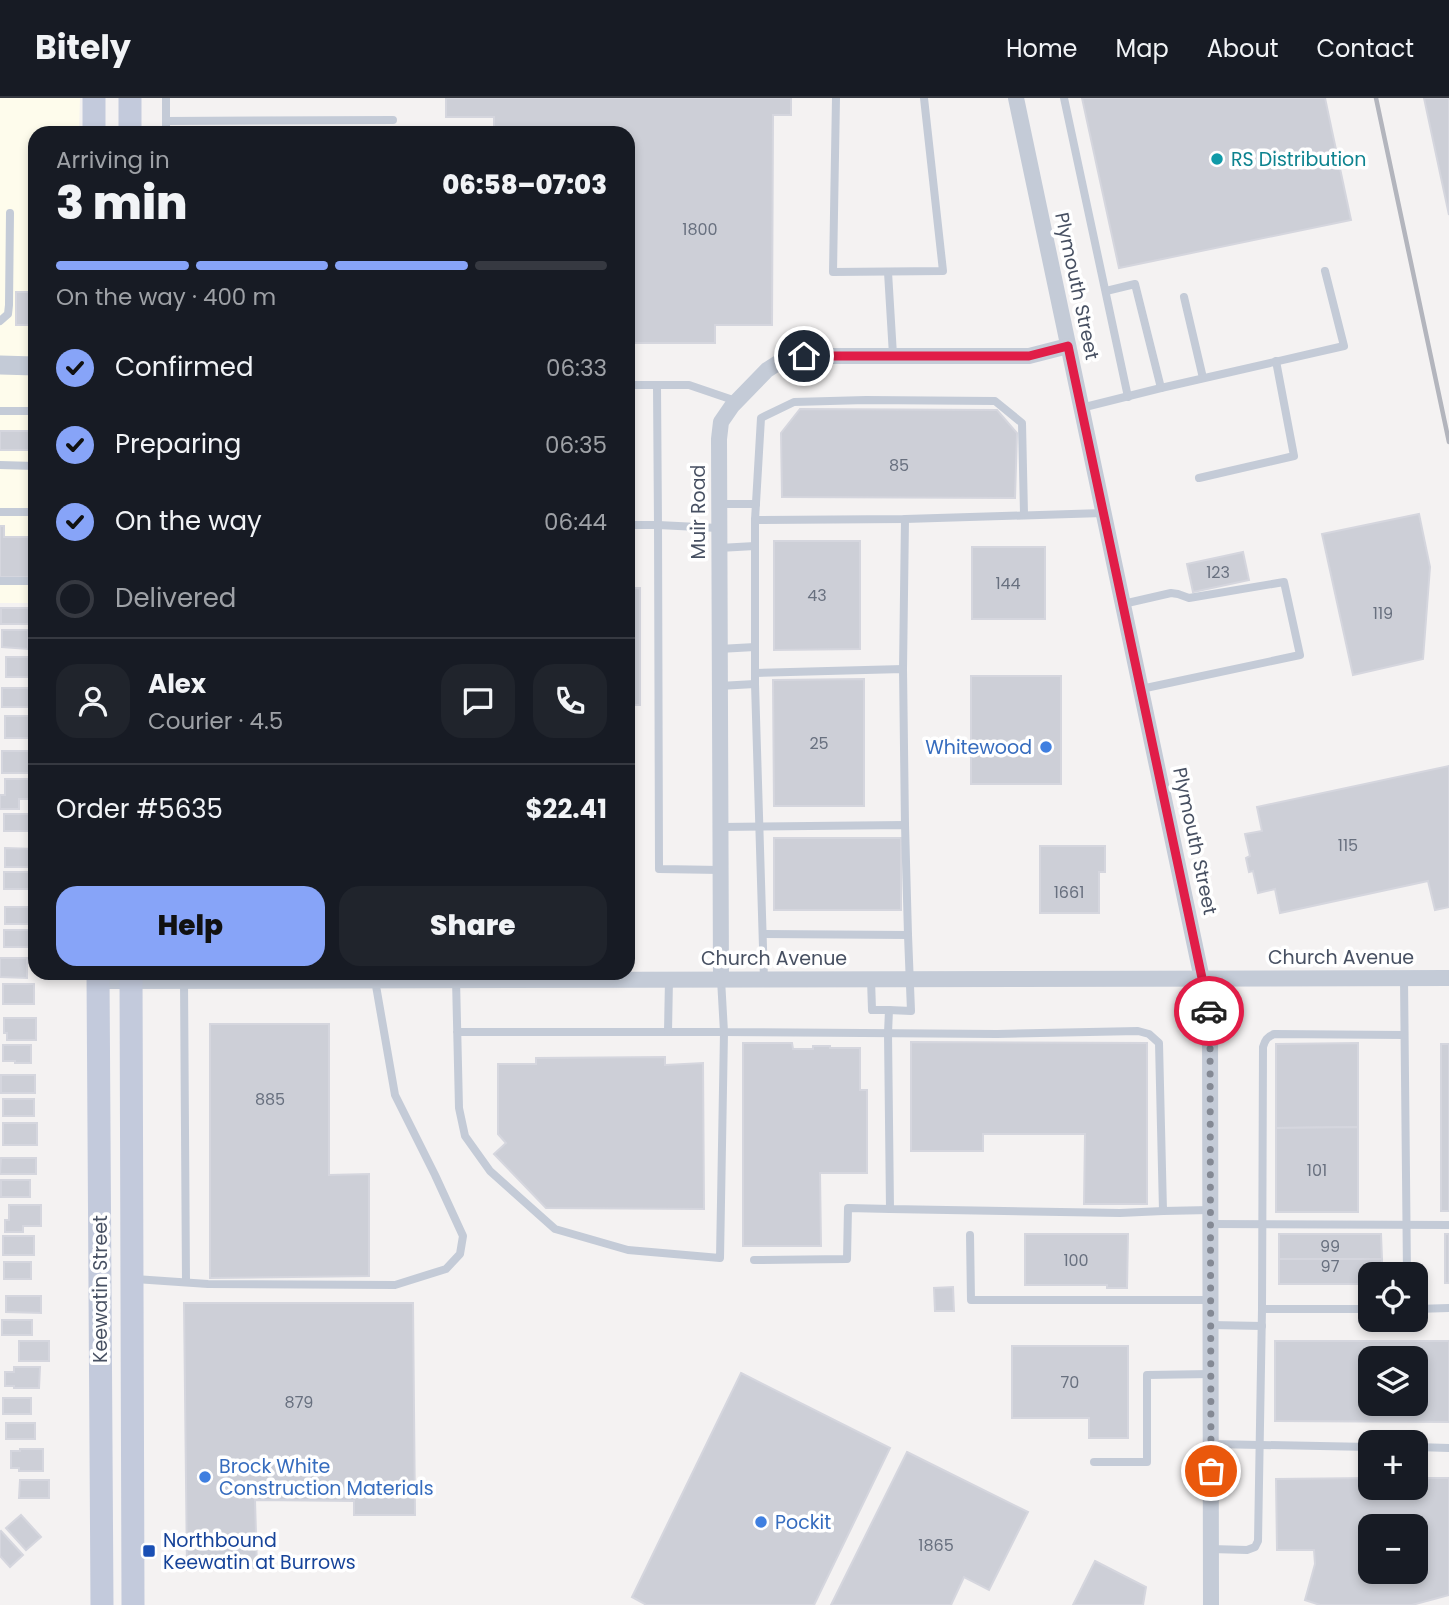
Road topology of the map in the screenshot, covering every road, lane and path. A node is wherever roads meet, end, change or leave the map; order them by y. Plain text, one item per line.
1 (94, 98) edge
2 (130, 98) edge
3 (166, 98) edge
4 (836, 98) edge
5 (924, 98) edge
6 (1016, 98) edge
7 (1064, 98) edge
8 (393, 120) dead end
9 (166, 121) junction
10 (94, 126) edge
11 (130, 126) edge
12 (166, 126) edge
13 (10, 213) dead end
14 (1325, 271) dead end
15 (888, 272) junction
16 (1105, 291) junction
17 (1184, 297) dead end
18 (0, 321) edge
19 (1068, 346) junction
20 (893, 355) junction
21 (1276, 361) junction
22 (0, 365) edge
23 (28, 366) edge
24 (1203, 378) junction
25 (635, 386) edge
26 (657, 386) junction
27 (1161, 388) junction
28 (1128, 397) junction
29 (736, 401) junction
30 (1082, 408) junction
31 (0, 411) edge
32 (28, 411) edge
33 (0, 465) edge
34 (28, 466) edge
35 (1199, 478) dead end
36 (718, 504) junction
37 (756, 504) junction
38 (0, 512) edge
39 (28, 512) edge
40 (1103, 513) junction
41 (1024, 514) junction
42 (905, 519) junction
43 (755, 520) junction
44 (635, 525) edge
45 (658, 525) junction
46 (718, 528) junction
47 (755, 546) junction
48 (719, 548) junction
49 (0, 581) edge
50 (28, 581) edge
51 (1123, 604) junction
52 (755, 647) junction
53 (719, 649) junction
54 (903, 669) junction
55 (755, 673) junction
56 (755, 684) junction
57 (719, 686) junction
58 (1141, 689) junction
59 (905, 825) junction
60 (759, 826) junction
61 (720, 827) junction
62 (720, 870) junction
63 (764, 934) junction
64 (908, 935) junction
65 (1404, 978) junction
66 (1449, 978) edge
67 (635, 979) edge
68 (669, 979) junction
69 (721, 979) junction
70 (871, 979) junction
71 (910, 979) junction
72 (1202, 979) junction
73 (98, 980) edge
74 (131, 980) edge
75 (184, 980) joint
76 (375, 980) joint
77 (456, 980) edge
78 (764, 980) junction
79 (889, 1010) junction
80 (457, 1032) junction
81 (668, 1032) junction
82 (724, 1032) junction
83 (888, 1033) junction
84 (1404, 1035) junction
85 (890, 1209) junction
86 (1163, 1211) junction
87 (1210, 1217) junction
88 (1262, 1224) junction
89 (1449, 1225) edge
90 (1406, 1226) junction
91 (970, 1235) dead end
92 (754, 1260) dead end
93 (1407, 1262) edge
94 (132, 1279) junction
95 (186, 1282) junction
96 (1210, 1300) junction
97 (1428, 1308) edge
98 (1449, 1308) edge
99 (1262, 1309) junction
100 (1358, 1309) edge
101 (1210, 1325) junction
102 (1262, 1326) junction
103 (1211, 1374) junction
104 (1211, 1444) junction
105 (1259, 1445) junction
106 (1358, 1447) edge
107 (1428, 1447) edge
108 (1449, 1448) edge
109 (1094, 1462) dead end
110 (1211, 1549) junction
111 (102, 1605) edge
112 (133, 1605) edge
113 (1211, 1605) edge

1 - 10 main road
2 - 11 main road
3 - 9 lane
4 - 15 lane
5 - 15 lane
6 - 19 street, Plymouth Street
7 - 16 lane
8 - 9 lane
9 - 12 lane
13 - 18 lane
14 - 21 lane
15 - 20 lane
16 - 27 lane
16 - 28 lane
17 - 24 lane
19 - 20 street, Muir Road
19 - 30 street, Plymouth Street
20 - 29 street, Muir Road
21 - 24 lane
21 - 35 lane
22 - 23 street
24 - 27 lane
25 - 26 lane
26 - 29 lane
26 - 45 lane
27 - 28 lane
28 - 30 lane
29 - 36 street, Muir Road
30 - 40 street, Plymouth Street
31 - 32 lane
33 - 34 lane
36 - 37 lane
36 - 46 street, Muir Road
37 - 41 lane
37 - 43 lane
38 - 39 lane
40 - 41 lane
40 - 51 street, Plymouth Street
41 - 42 lane
42 - 43 lane
42 - 54 lane
43 - 47 lane
44 - 45 lane
45 - 46 lane
45 - 62 lane
46 - 48 street, Muir Road
47 - 48 lane
47 - 52 lane
48 - 53 street, Muir Road
49 - 50 lane
51 - 58 street, Plymouth Street
51 - 58 lane
52 - 53 lane
52 - 55 lane
53 - 57 street, Muir Road
54 - 55 lane
54 - 59 lane
55 - 56 lane
56 - 57 lane
56 - 60 lane
57 - 61 street, Muir Road
58 - 72 street, Plymouth Street
59 - 60 lane
59 - 64 lane
60 - 61 lane
60 - 63 lane
61 - 62 street, Muir Road
62 - 69 street, Muir Road
63 - 64 lane
63 - 78 lane
64 - 71 lane
65 - 66 street, Church Avenue
65 - 72 street, Church Avenue
65 - 84 lane
67 - 68 street, Church Avenue
68 - 69 street, Church Avenue
68 - 81 lane
69 - 78 street, Church Avenue
69 - 82 lane
70 - 71 street, Church Avenue
70 - 78 street, Church Avenue
70 - 79 lane
71 - 72 street, Church Avenue
71 - 79 lane
72 - 87 street, Plymouth Street
73 - 111 main road, Keewatin Street
74 - 94 main road, Keewatin Street
75 - 76 street, Church Avenue
75 - 95 lane
76 - 95 lane
77 - 80 lane
79 - 83 lane
80 - 81 lane
80 - 82 lane
81 - 82 lane
82 - 83 lane
83 - 85 lane
83 - 86 lane
84 - 88 lane
84 - 90 lane
85 - 86 lane
85 - 92 lane
86 - 87 lane
87 - 88 lane
87 - 96 street, Plymouth Street
88 - 90 lane
88 - 99 lane
89 - 90 lane
90 - 93 lane
91 - 96 lane
94 - 95 lane
94 - 112 main road, Keewatin Street
96 - 101 street, Plymouth Street
97 - 98 lane
99 - 100 lane
99 - 102 lane
101 - 102 lane
101 - 103 street, Plymouth Street
102 - 105 lane
103 - 104 street, Plymouth Street
103 - 109 lane
104 - 105 lane
104 - 110 street, Plymouth Street
105 - 106 lane
105 - 110 lane
107 - 108 lane
110 - 113 street, Plymouth Street

